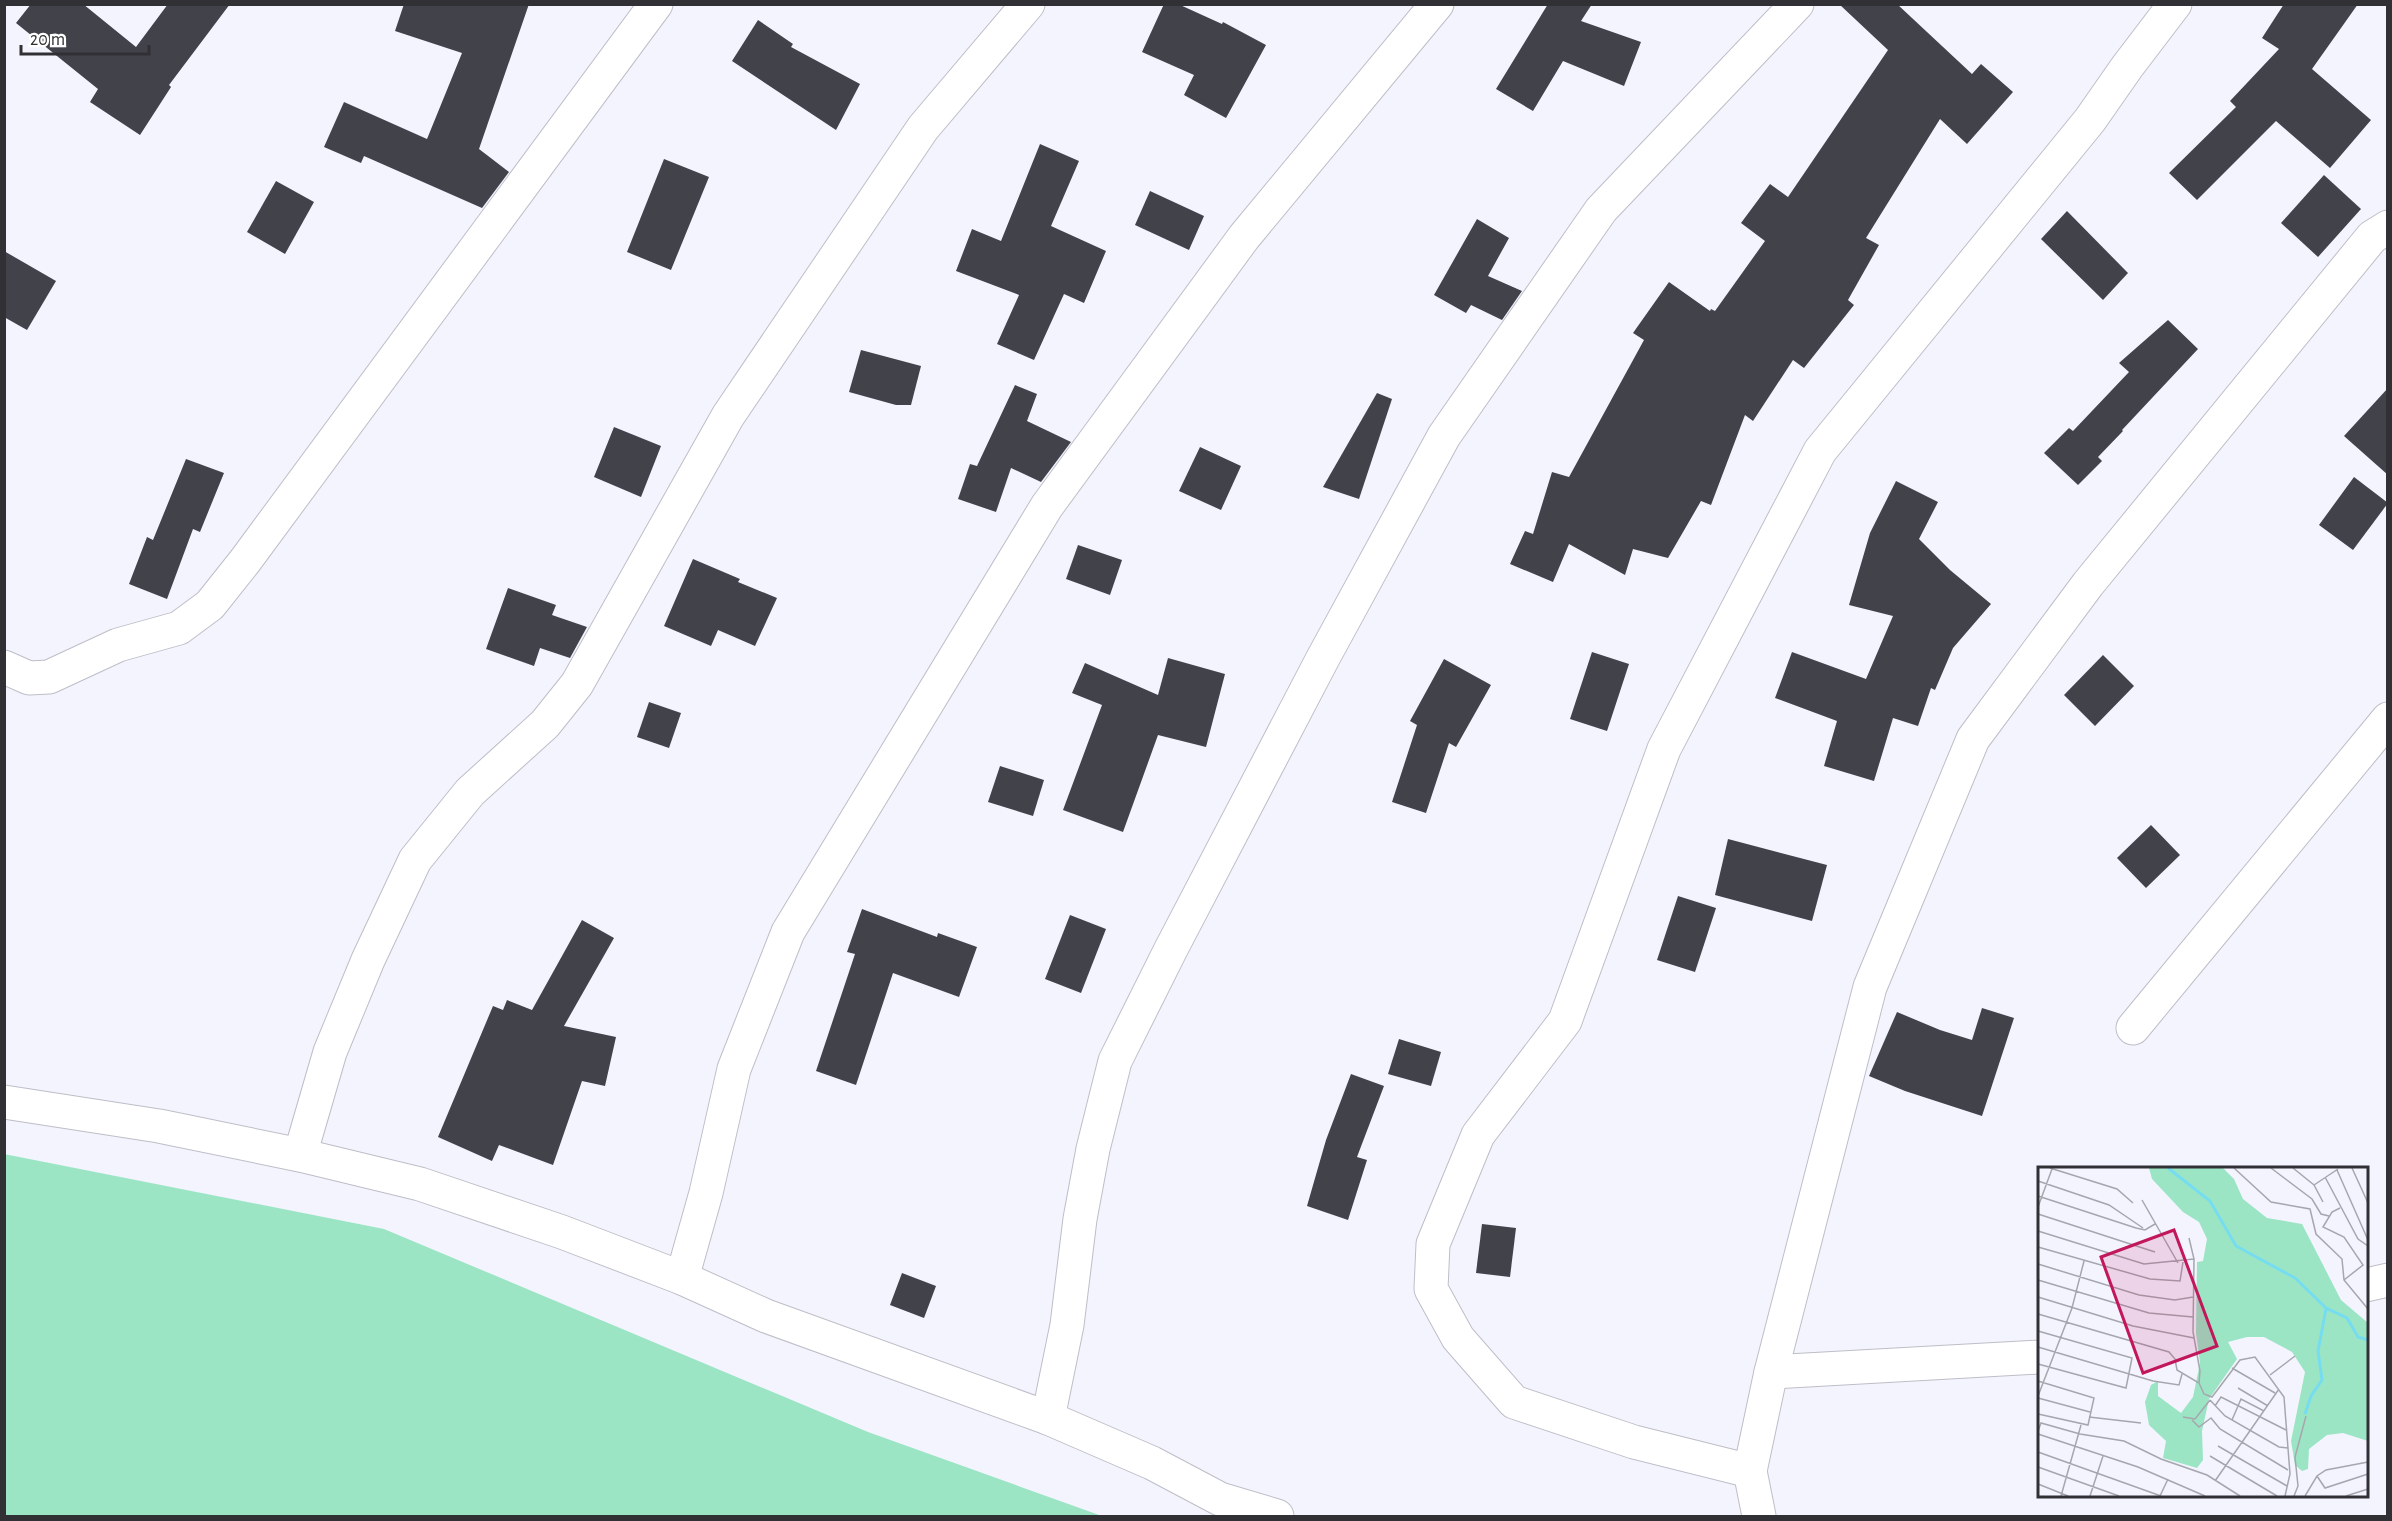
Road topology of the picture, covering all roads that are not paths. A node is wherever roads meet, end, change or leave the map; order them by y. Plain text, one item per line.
1 (656, 4) edge
2 (1028, 4) edge
3 (1437, 4) edge
4 (1797, 4) edge
5 (2175, 4) edge
6 (2388, 226) edge
7 (4, 667) edge
8 (2388, 719) edge
9 (2133, 1028) dead end
10 (4, 1102) edge
11 (300, 1155) junction
12 (682, 1278) junction
13 (2388, 1280) edge
14 (2368, 1285) edge
15 (2038, 1357) edge
16 (1771, 1372) junction
17 (1048, 1418) junction
18 (1750, 1471) junction
19 (1277, 1516) edge
20 (1759, 1516) edge

1 - 7 street
2 - 11 street
3 - 12 street
4 - 17 street
5 - 18 street
6 - 16 street
8 - 9 street
10 - 11 street
11 - 12 street
12 - 17 street
13 - 14 street
15 - 16 street
16 - 18 street
17 - 19 street
18 - 20 street

